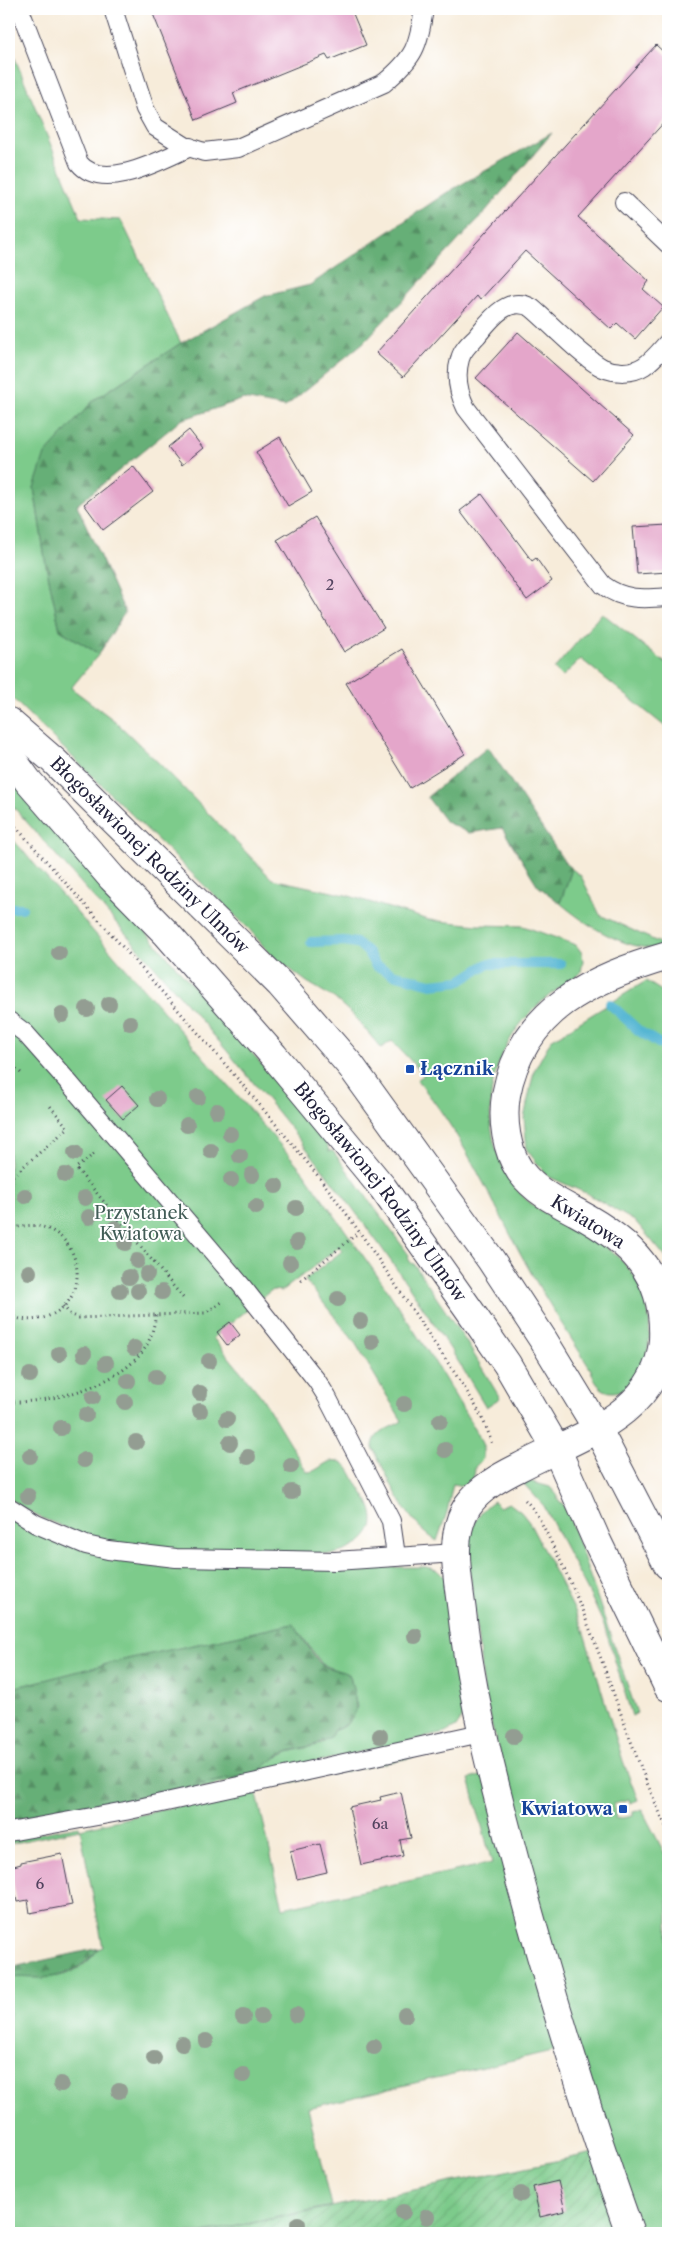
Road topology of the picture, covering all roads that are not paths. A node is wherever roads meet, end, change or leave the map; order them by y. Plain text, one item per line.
1 (21, 9) edge
2 (113, 9) edge
3 (424, 9) edge
4 (190, 148) junction
5 (624, 202) dead end
6 (668, 244) edge
7 (668, 342) edge
8 (668, 598) edge
9 (9, 722) edge
10 (9, 755) edge
11 (668, 956) edge
12 (9, 1021) edge
13 (663, 1367) edge
14 (597, 1428) junction
15 (556, 1448) junction
16 (9, 1507) edge
17 (456, 1553) junction
18 (396, 1556) junction
19 (668, 1564) edge
20 (668, 1687) edge
21 (482, 1733) junction
22 (9, 1832) edge
23 (630, 2233) edge

1 - 4 lane
2 - 4 lane
3 - 4 lane
5 - 6 lane
7 - 8 lane
9 - 14 main road, Błogosławionej Rodziny Ulmów
10 - 15 main road, Błogosławionej Rodziny Ulmów
11 - 13 main road, Kwiatowa
12 - 18 lane
13 - 14 main road, Kwiatowa
14 - 15 main road, Kwiatowa
14 - 19 main road, Błogosławionej Rodziny Ulmów
15 - 17 main road, Kwiatowa
15 - 20 main road, Błogosławionej Rodziny Ulmów
16 - 18 lane
17 - 18 lane
17 - 21 main road, Kwiatowa
21 - 22 lane
21 - 23 main road, Kwiatowa

